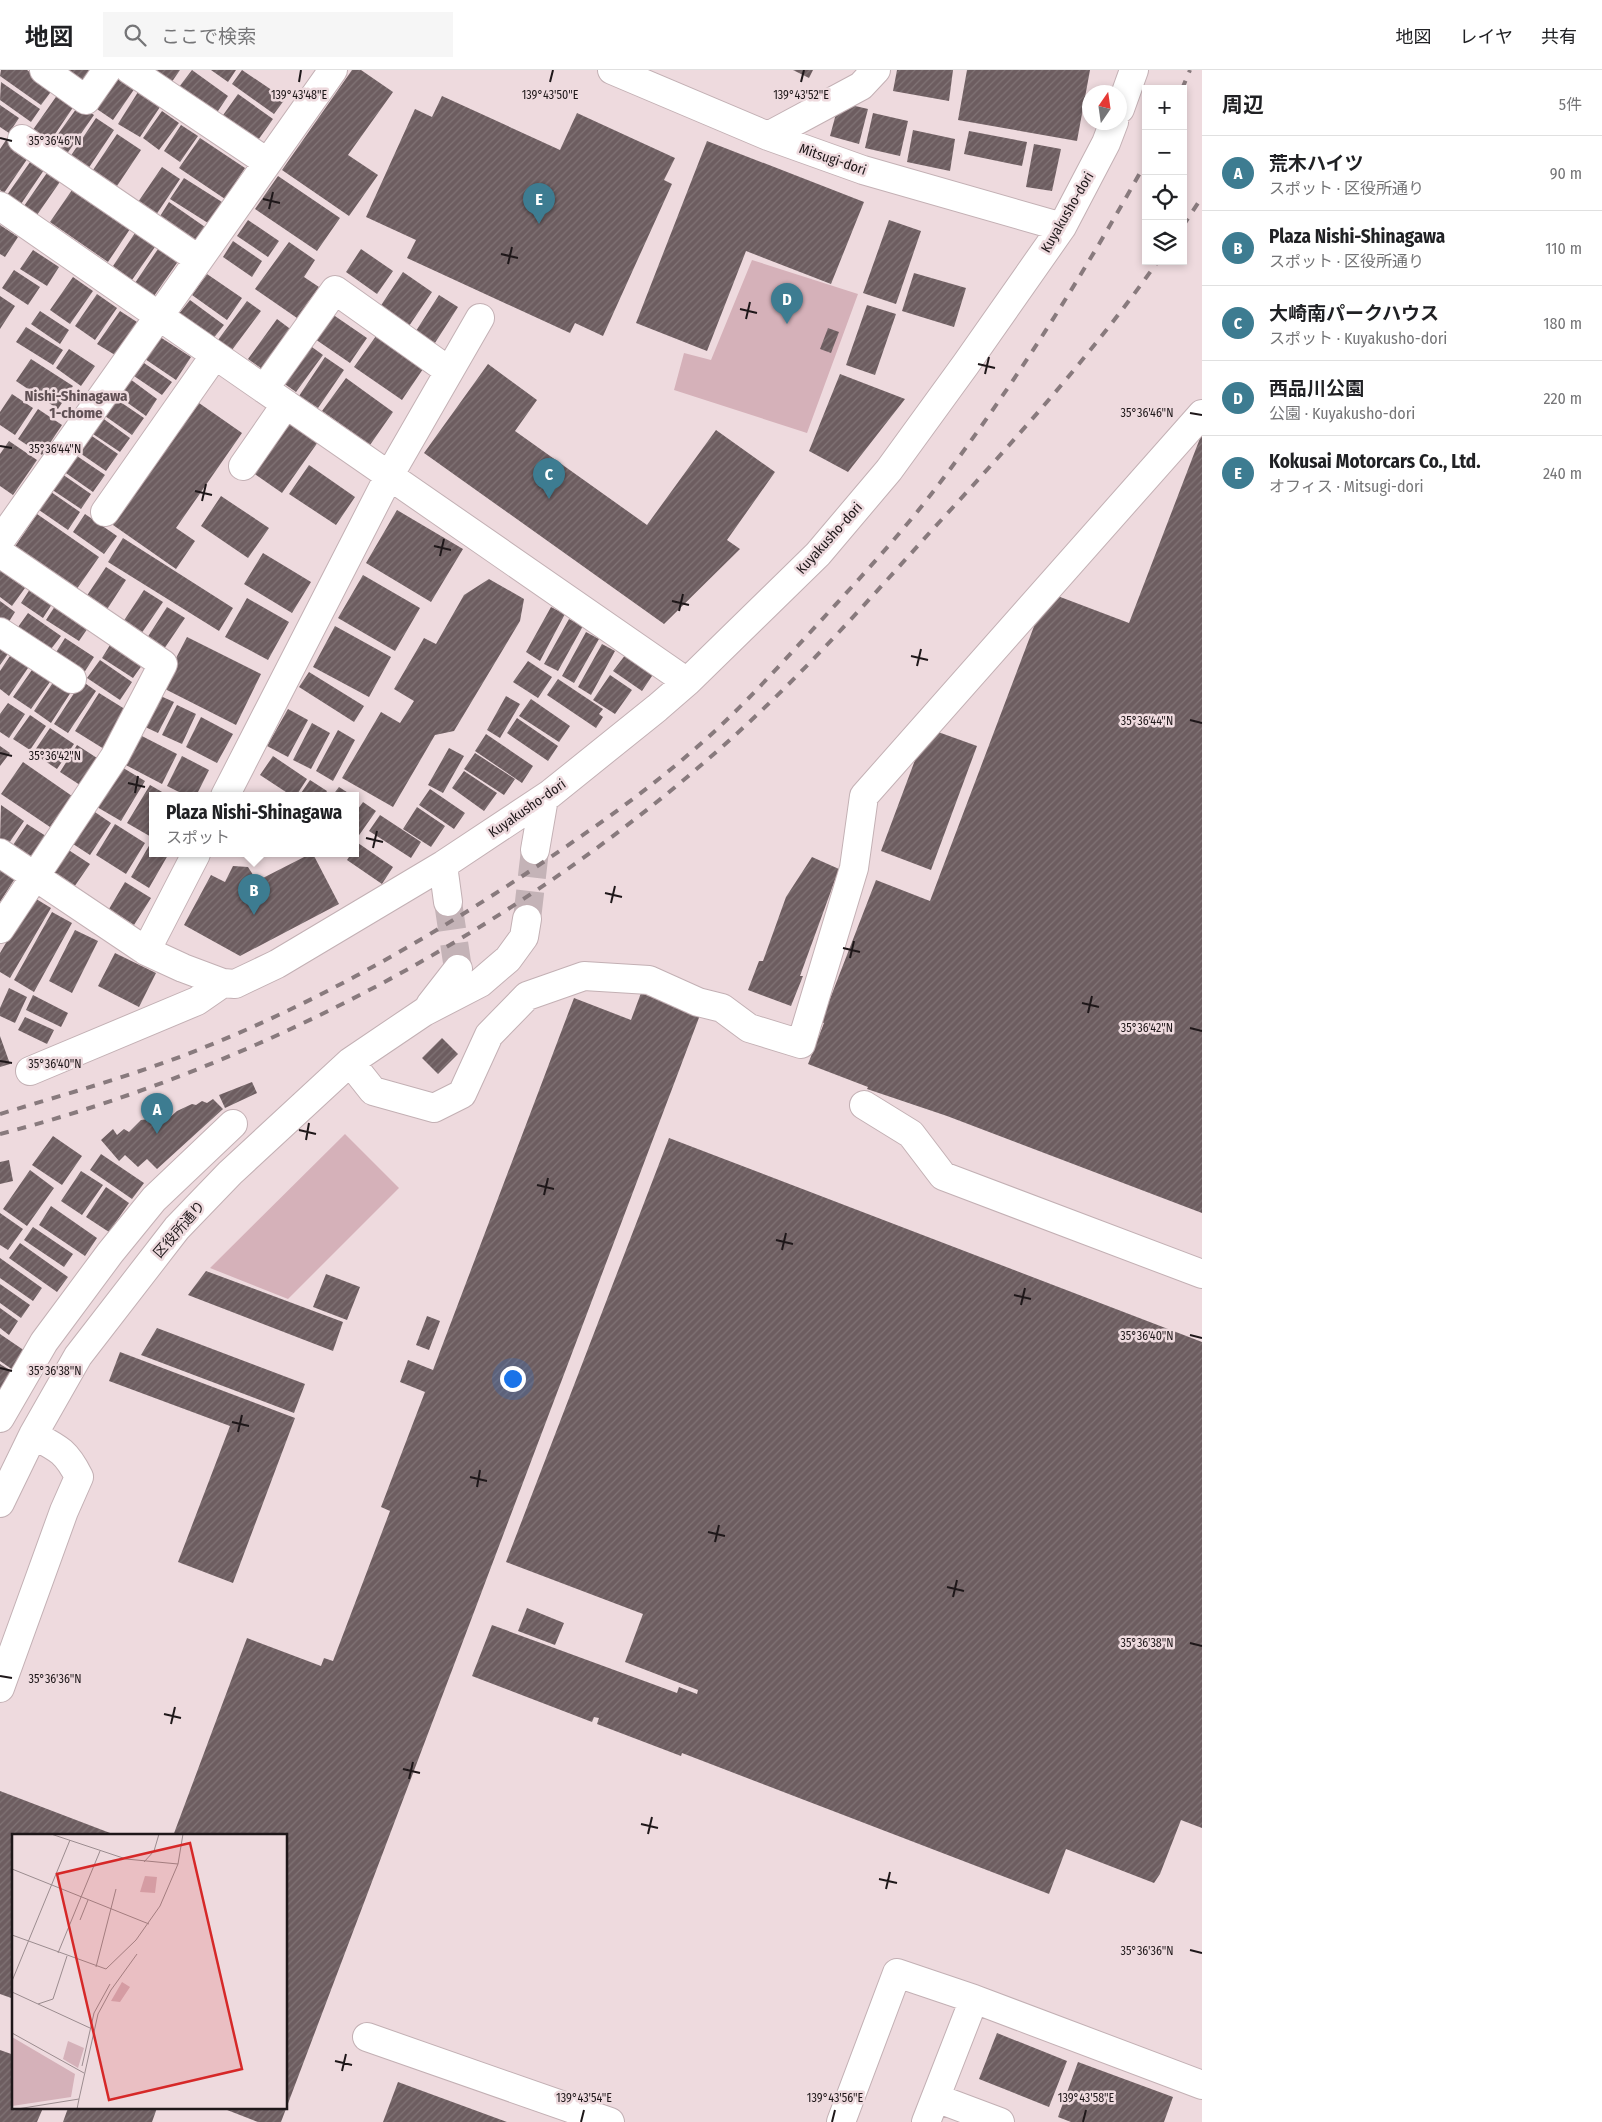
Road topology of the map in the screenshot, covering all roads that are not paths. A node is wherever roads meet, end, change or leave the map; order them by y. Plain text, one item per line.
1 (44, 70) edge
2 (107, 70) edge
3 (130, 70) edge
4 (333, 70) edge
5 (612, 70) edge
6 (876, 70) edge
7 (1134, 70) edge
8 (1127, 90) edge
9 (1111, 130) edge
10 (768, 136) junction
11 (22, 139) dead end
12 (267, 162) junction
13 (0, 206) edge
14 (1062, 227) junction
15 (198, 259) junction
16 (158, 315) junction
17 (480, 318) dead end
18 (215, 355) junction
19 (450, 371) junction
20 (264, 389) junction
21 (286, 404) junction
22 (1202, 414) edge
23 (243, 466) dead end
24 (389, 476) junction
25 (10, 508) edge
26 (105, 512) dead end
27 (0, 541) edge
28 (0, 553) edge
29 (0, 632) edge
30 (72, 679) dead end
31 (687, 682) junction
32 (227, 792) edge
33 (544, 798) junction
34 (535, 850) tunnel mouth
35 (0, 853) edge
36 (194, 857) edge
37 (444, 865) junction
38 (34, 878) junction
39 (448, 902) tunnel mouth
40 (527, 919) tunnel mouth
41 (0, 929) edge
42 (146, 951) junction
43 (458, 969) dead end
44 (223, 983) junction
45 (424, 1012) junction
46 (350, 1062) junction
47 (30, 1071) dead end
48 (864, 1105) dead end
49 (232, 1124) dead end
50 (1202, 1274) edge
51 (0, 1418) edge
52 (33, 1435) junction
53 (0, 1503) edge
54 (0, 1688) edge
55 (974, 1999) junction
56 (367, 2037) dead end
57 (1202, 2086) edge
58 (931, 2110) edge
59 (610, 2122) edge
60 (841, 2122) edge
61 (1000, 2122) edge

1 - 2 street
3 - 12 street
4 - 12 street
5 - 10 street, Mitsugi-dori
6 - 10 street
7 - 8 street
9 - 14 street, Kuyakusho-dori
10 - 14 street, Mitsugi-dori
11 - 15 street
12 - 15 street
13 - 16 street
14 - 31 street, Kuyakusho-dori
15 - 16 street
16 - 18 street
16 - 25 street
17 - 19 street
18 - 20 street
18 - 26 street
19 - 20 street
19 - 24 street
20 - 21 street
21 - 23 street
21 - 24 street
22 - 46 street
24 - 31 street
24 - 32 street
25 - 27 street
28 - 38 street
29 - 30 street
31 - 33 street, Kuyakusho-dori
33 - 34 street
33 - 37 street, Kuyakusho-dori
35 - 38 street
36 - 42 street
37 - 39 street
37 - 44 street, Kuyakusho-dori
38 - 41 street
38 - 42 street
40 - 45 street, 区役所通り
42 - 44 street
43 - 45 street, 区役所通り
44 - 47 street
45 - 46 street, 区役所通り
46 - 52 street, 区役所通り
48 - 50 street
49 - 51 street
52 - 53 street, 区役所通り
52 - 54 street
55 - 57 street
55 - 58 street
55 - 60 street
56 - 59 street
58 - 61 street

